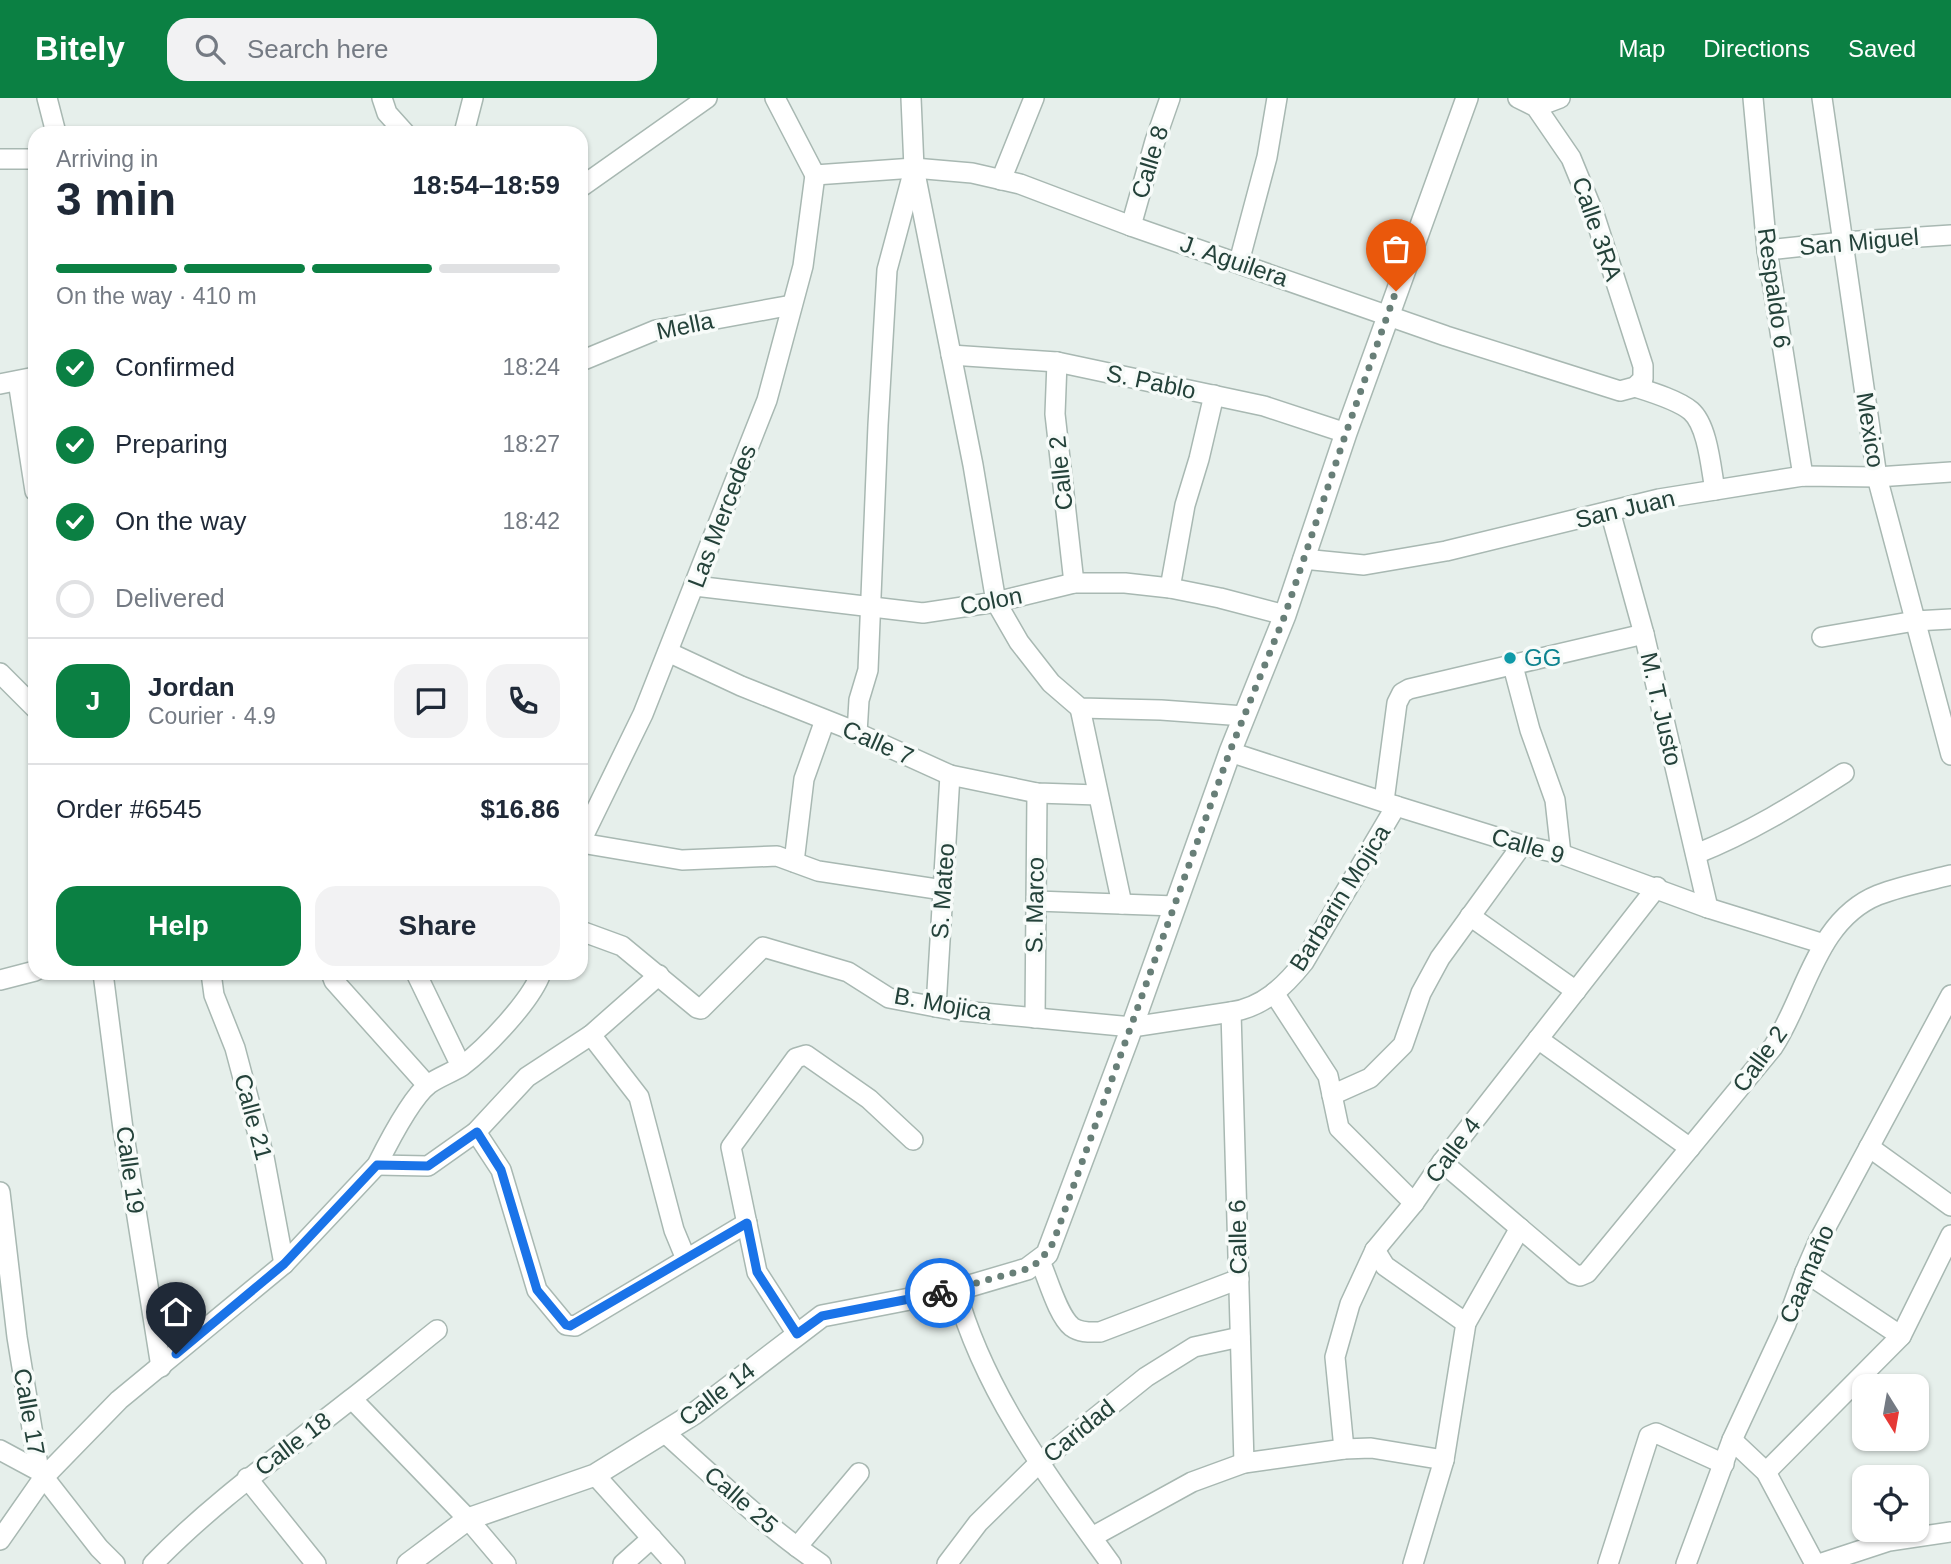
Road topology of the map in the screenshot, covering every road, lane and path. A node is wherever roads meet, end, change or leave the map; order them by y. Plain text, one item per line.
1 (47, 98) edge
2 (382, 98) edge
3 (473, 98) edge
4 (706, 98) edge
5 (775, 98) edge
6 (911, 98) edge
7 (1034, 98) edge
8 (1170, 98) edge
9 (1277, 98) edge
10 (1467, 98) edge
11 (1560, 98) edge
12 (1753, 98) edge
13 (1822, 98) edge
14 (1527, 102) edge
15 (54, 126) edge
16 (399, 126) edge
17 (466, 126) edge
18 (0, 159) edge
19 (28, 159) edge
20 (914, 168) junction
21 (815, 175) junction
22 (1001, 180) junction
23 (588, 182) edge
24 (1131, 226) junction
25 (1951, 235) edge
26 (1843, 242) junction
27 (1767, 250) junction
28 (1239, 262) junction
29 (792, 305) junction
30 (1387, 315) junction
31 (951, 355) junction
32 (588, 358) edge
33 (1057, 362) junction
34 (18, 381) edge
35 (1639, 383) junction
36 (1214, 395) junction
37 (1346, 433) junction
38 (28, 446) edge
39 (1951, 472) edge
40 (1803, 476) junction
41 (1877, 477) junction
42 (1714, 490) junction
43 (1610, 511) junction
44 (1303, 559) junction
45 (1074, 583) junction
46 (695, 586) junction
47 (1170, 588) junction
48 (996, 602) junction
49 (869, 606) junction
50 (1285, 615) junction
51 (1951, 620) edge
52 (1915, 621) junction
53 (1644, 634) junction
54 (1822, 637) dead end
55 (668, 652) junction
56 (1513, 667) junction
57 (0, 673) edge
58 (28, 701) edge
59 (1080, 708) junction
60 (1244, 716) junction
61 (825, 720) junction
62 (857, 733) junction
63 (1230, 751) junction
64 (1951, 755) edge
65 (1844, 773) dead end
66 (950, 775) junction
67 (1037, 793) junction
68 (1098, 795) junction
69 (1390, 804) junction
70 (588, 828) edge
71 (588, 843) edge
72 (1522, 845) junction
73 (1696, 854) junction
74 (1561, 855) junction
75 (794, 862) junction
76 (1951, 875) edge
77 (1657, 887) junction
78 (943, 890) junction
79 (1036, 901) junction
80 (1122, 904) junction
81 (1175, 906) junction
82 (1708, 908) junction
83 (1470, 916) junction
84 (588, 934) edge
85 (1824, 944) junction
86 (28, 973) edge
87 (659, 975) junction
88 (0, 980) edge
89 (104, 980) edge
90 (212, 980) edge
91 (334, 980) edge
92 (419, 980) edge
93 (539, 980) edge
94 (1576, 991) junction
95 (1274, 993) junction
96 (1951, 995) edge
97 (936, 1007) junction
98 (1238, 1011) junction
99 (1035, 1017) junction
100 (1132, 1027) junction
101 (591, 1035) junction
102 (1538, 1039) junction
103 (461, 1066) junction
104 (427, 1085) junction
105 (1332, 1095) junction
106 (477, 1132) junction
107 (913, 1140) dead end
108 (1869, 1147) junction
109 (1690, 1148) junction
110 (1442, 1162) junction
111 (377, 1165) junction
112 (0, 1192) edge
113 (1414, 1203) junction
114 (1951, 1206) edge
115 (747, 1223) junction
116 (1520, 1228) junction
117 (1951, 1235) edge
118 (1375, 1250) junction
119 (686, 1259) junction
120 (1040, 1261) junction
121 (284, 1264) junction
122 (1805, 1272) junction
123 (1239, 1279) junction
124 (956, 1290) junction
125 (1466, 1323) junction
126 (438, 1330) dead end
127 (797, 1334) junction
128 (1901, 1336) junction
129 (1240, 1337) junction
130 (161, 1367) junction
131 (352, 1399) junction
132 (664, 1432) junction
133 (1732, 1440) junction
134 (1344, 1449) junction
135 (0, 1450) edge
136 (1444, 1460) junction
137 (1040, 1462) junction
138 (1244, 1463) junction
139 (1724, 1464) junction
140 (1766, 1472) junction
141 (41, 1474) junction
142 (859, 1474) dead end
143 (595, 1475) junction
144 (247, 1478) junction
145 (468, 1519) junction
146 (1951, 1532) edge
147 (1092, 1537) junction
148 (652, 1538) junction
149 (0, 1540) edge
150 (797, 1548) junction
151 (115, 1564) edge
152 (153, 1564) edge
153 (316, 1564) edge
154 (408, 1564) edge
155 (506, 1564) edge
156 (623, 1564) edge
157 (675, 1564) edge
158 (821, 1564) edge
159 (947, 1564) edge
160 (1111, 1564) edge
161 (1413, 1564) edge
162 (1608, 1564) edge
163 (1686, 1564) edge
164 (1817, 1564) edge

1 - 15 street
2 - 16 street
3 - 17 street
4 - 23 street
5 - 21 street
6 - 20 street
7 - 22 street
8 - 24 street, Calle 8
9 - 28 street
10 - 30 street
11 - 14 street
12 - 27 street, Respaldo 6
13 - 26 street, Mexico
14 - 35 street, Calle 3RA
18 - 19 street
20 - 21 street, J. Aguilera
20 - 22 street, J. Aguilera
20 - 31 street
20 - 49 street
21 - 29 street, Las Mercedes
22 - 24 street, J. Aguilera
24 - 28 street, J. Aguilera
25 - 26 street, San Miguel
26 - 27 street, San Miguel
26 - 41 street, Mexico
27 - 40 street, Respaldo 6
28 - 30 street, J. Aguilera
29 - 32 street, Mella
29 - 46 street, Las Mercedes
30 - 35 street, J. Aguilera
30 - 37 street
31 - 33 street, S. Pablo
31 - 48 street
33 - 36 street, S. Pablo
33 - 45 street, Calle 2
34 - 38 street
35 - 42 street, J. Aguilera
36 - 37 street, S. Pablo
36 - 47 street
37 - 44 street
39 - 41 street, San Juan
40 - 41 street, San Juan
40 - 42 street, San Juan
41 - 52 street, Mexico
42 - 43 street, San Juan
43 - 44 street, San Juan
43 - 53 street, M. T. Justo
44 - 50 street
45 - 47 street, Colon
45 - 48 street, Colon
46 - 49 street, Colon
46 - 55 street, Las Mercedes
47 - 50 street, Colon
48 - 49 street, Colon
48 - 59 street
49 - 62 street
50 - 60 street
51 - 52 street
52 - 54 street
52 - 64 street, Mexico
53 - 56 street
53 - 73 street, M. T. Justo
55 - 61 street, Calle 7
55 - 70 street, Las Mercedes
56 - 69 street
56 - 74 street
57 - 58 street
59 - 60 street
59 - 68 street
60 - 63 street
61 - 62 street, Calle 7
61 - 75 street
62 - 66 street, Calle 7
63 - 69 street, Calle 9
63 - 81 street
65 - 73 street
66 - 67 street, Calle 7
66 - 78 street, S. Mateo
67 - 68 street, Calle 7
67 - 79 street, S. Marco
68 - 80 street
69 - 72 street, Calle 9
69 - 95 street, Barbarin Mojica
71 - 75 street
72 - 74 street, Calle 9
72 - 83 street
73 - 82 street, M. T. Justo
74 - 77 street, Calle 9
75 - 78 street
76 - 85 street, Calle 2
77 - 82 street, Calle 9
77 - 94 street, Calle 4
78 - 97 street, S. Mateo
79 - 80 street
79 - 99 street, S. Marco
80 - 81 street
81 - 100 street
82 - 85 street, Calle 9
83 - 94 street
83 - 105 street
84 - 87 street
85 - 109 street, Calle 2
86 - 88 street
87 - 97 street, B. Mojica
87 - 101 street
89 - 130 street, Calle 19
90 - 121 street, Calle 21
91 - 104 street
92 - 103 street
93 - 103 street
94 - 102 street, Calle 4
95 - 98 street, Barbarin Mojica
95 - 105 street
96 - 108 street, Caamaño
97 - 99 street, B. Mojica
98 - 100 street, B. Mojica
98 - 123 street, Calle 6
99 - 100 street, B. Mojica
100 - 120 street
101 - 106 street
101 - 119 street
102 - 109 street
102 - 110 street, Calle 4
103 - 104 street
104 - 111 street
105 - 113 street
106 - 111 street
106 - 119 street
107 - 115 street
108 - 114 street
108 - 122 street, Caamaño
109 - 116 street, Calle 2
110 - 113 street, Calle 4
110 - 116 street
111 - 121 street
112 - 141 street, Calle 17
113 - 118 street, Calle 4
115 - 119 street
115 - 127 street
116 - 125 street
117 - 128 street
118 - 125 street
118 - 134 street, Calle 4
120 - 123 street
120 - 124 street, Calle 14
121 - 130 street
122 - 128 street
122 - 133 street, Caamaño
123 - 129 street, Calle 6
124 - 127 street, Calle 14
124 - 137 street
125 - 136 street
126 - 131 street, Calle 18
127 - 132 street, Calle 14
128 - 140 street
129 - 137 street, Caridad
129 - 138 street, Calle 6
130 - 141 street
131 - 144 street, Calle 18
131 - 145 street
132 - 143 street, Calle 14
132 - 150 street, Calle 25
133 - 139 street, Caamaño
133 - 140 street
134 - 136 street
134 - 138 street
135 - 141 street
136 - 161 street
137 - 147 street
137 - 159 street, Caridad
138 - 147 street
139 - 162 street
139 - 163 street, Caamaño
140 - 164 street
141 - 149 street
141 - 151 street, Calle 17
142 - 150 street
143 - 145 street, Calle 14
143 - 148 street
144 - 152 street, Calle 18
144 - 153 street
145 - 154 street, Calle 14
145 - 155 street
146 - 164 street
147 - 160 street
148 - 156 street
148 - 157 street
150 - 158 street, Calle 25

